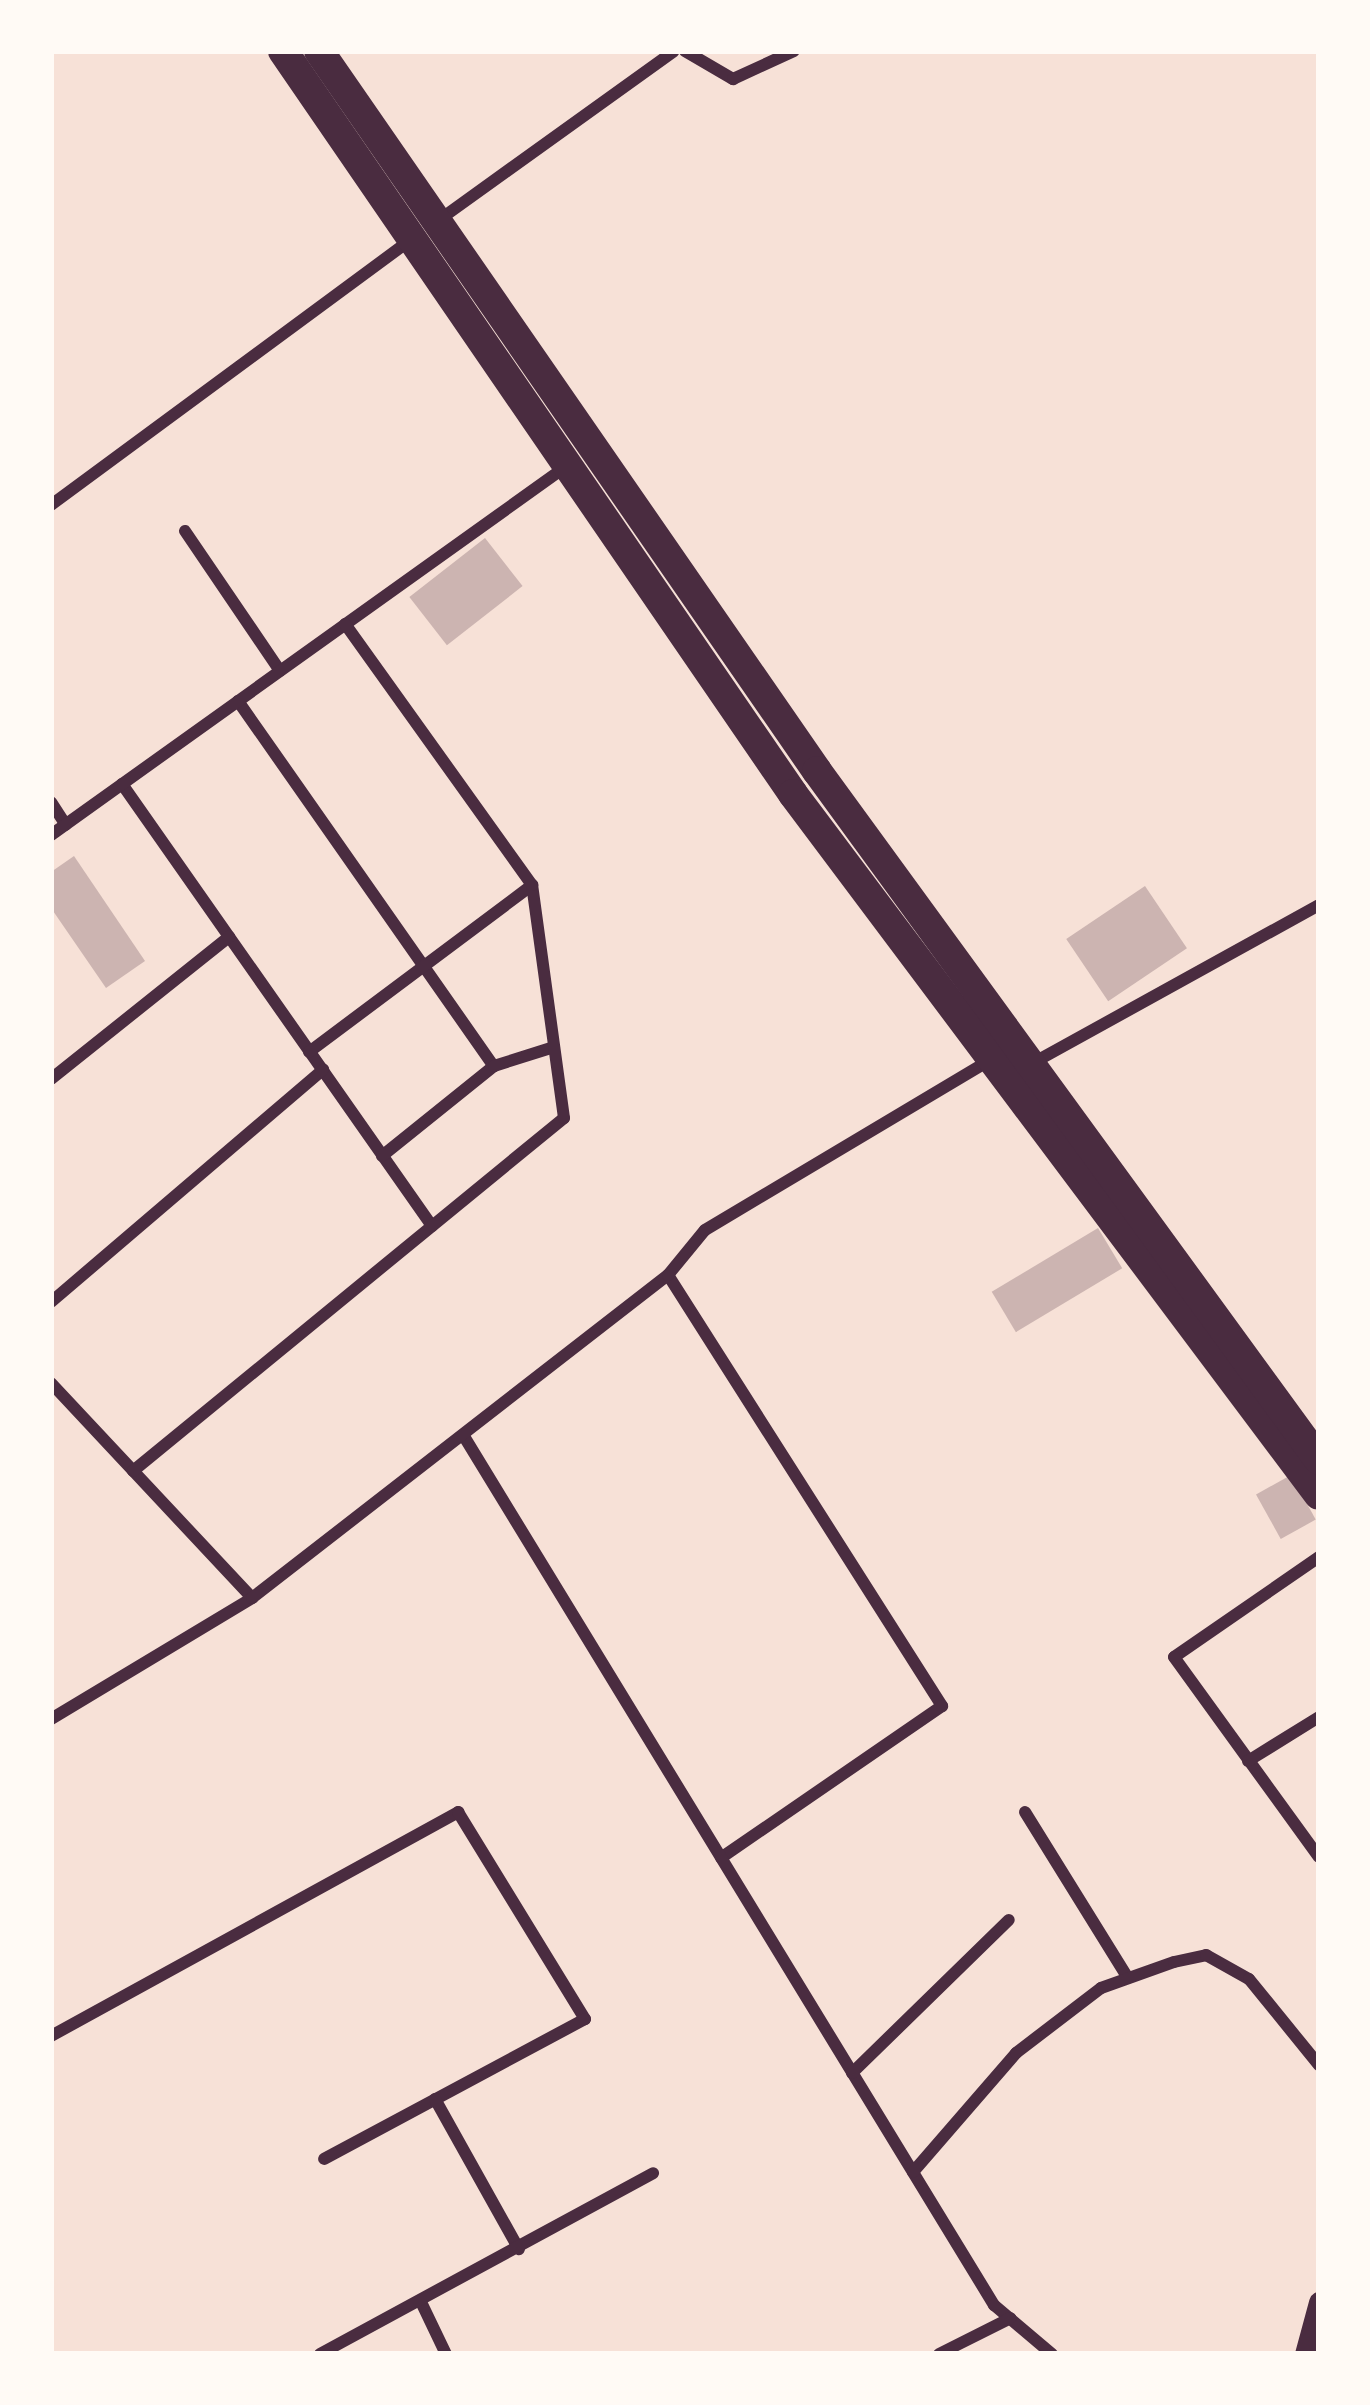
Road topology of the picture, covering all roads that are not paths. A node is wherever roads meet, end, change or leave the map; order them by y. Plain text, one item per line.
1 (283, 51) edge
2 (319, 51) edge
3 (674, 51) edge
4 (686, 51) edge
5 (794, 51) edge
6 (424, 230) junction
7 (593, 447) junction
8 (567, 465) junction
9 (51, 505) edge
10 (185, 531) dead end
11 (346, 624) junction
12 (280, 671) junction
13 (238, 701) junction
14 (122, 784) junction
15 (51, 802) edge
16 (66, 825) junction
17 (51, 835) edge
18 (532, 885) junction
19 (1319, 905) edge
20 (229, 937) junction
21 (422, 963) junction
22 (554, 1047) junction
23 (309, 1052) junction
24 (992, 1059) junction
25 (1030, 1064) junction
26 (494, 1066) junction
27 (323, 1070) junction
28 (51, 1079) edge
29 (382, 1156) junction
30 (432, 1226) junction
31 (668, 1275) junction
32 (51, 1302) edge
33 (51, 1383) edge
34 (465, 1438) junction
35 (1319, 1460) edge
36 (133, 1471) junction
37 (1319, 1495) edge
38 (1319, 1557) edge
39 (252, 1598) junction
40 (1319, 1717) edge
41 (51, 1719) edge
42 (1248, 1761) junction
43 (1024, 1812) dead end
44 (1319, 1857) edge
45 (721, 1858) junction
46 (1010, 1920) dead end
47 (1129, 1978) junction
48 (51, 2036) edge
49 (1319, 2065) edge
50 (852, 2073) junction
51 (435, 2099) junction
52 (324, 2159) dead end
53 (913, 2172) junction
54 (653, 2173) dead end
55 (519, 2249) junction
56 (1319, 2302) edge
57 (422, 2304) junction
58 (1011, 2318) junction
59 (320, 2354) edge
60 (446, 2354) edge
61 (939, 2354) edge
62 (1052, 2354) edge
63 (1305, 2354) edge

1 - 6 main road
2 - 6 main road
3 - 6 street
4 - 5 street
6 - 7 main road
6 - 8 main road
6 - 9 street
7 - 8 street
7 - 25 main road
8 - 11 street
8 - 24 main road
10 - 12 street
11 - 12 street
11 - 18 street
12 - 13 street
13 - 14 street
13 - 21 street
14 - 16 street
14 - 20 street
15 - 16 street
16 - 17 street
18 - 21 street
18 - 22 street
19 - 25 street
20 - 23 street
20 - 28 street
21 - 23 street
21 - 26 street
22 - 26 street
22 - 30 street
23 - 27 street
24 - 31 street
24 - 37 main road
25 - 35 main road
26 - 29 street
27 - 29 street
27 - 32 street
29 - 30 street
30 - 36 street
31 - 34 street
31 - 45 street
33 - 36 street
34 - 39 street
34 - 45 street
36 - 39 street
38 - 42 street
39 - 41 street
40 - 42 street
42 - 44 street
43 - 47 street
45 - 50 street
46 - 50 street
47 - 49 street
47 - 53 street
48 - 51 street
50 - 53 street
51 - 52 street
51 - 55 street
53 - 58 street
54 - 55 street
55 - 57 street
56 - 63 street
57 - 59 street
57 - 60 street
58 - 61 street
58 - 62 street

